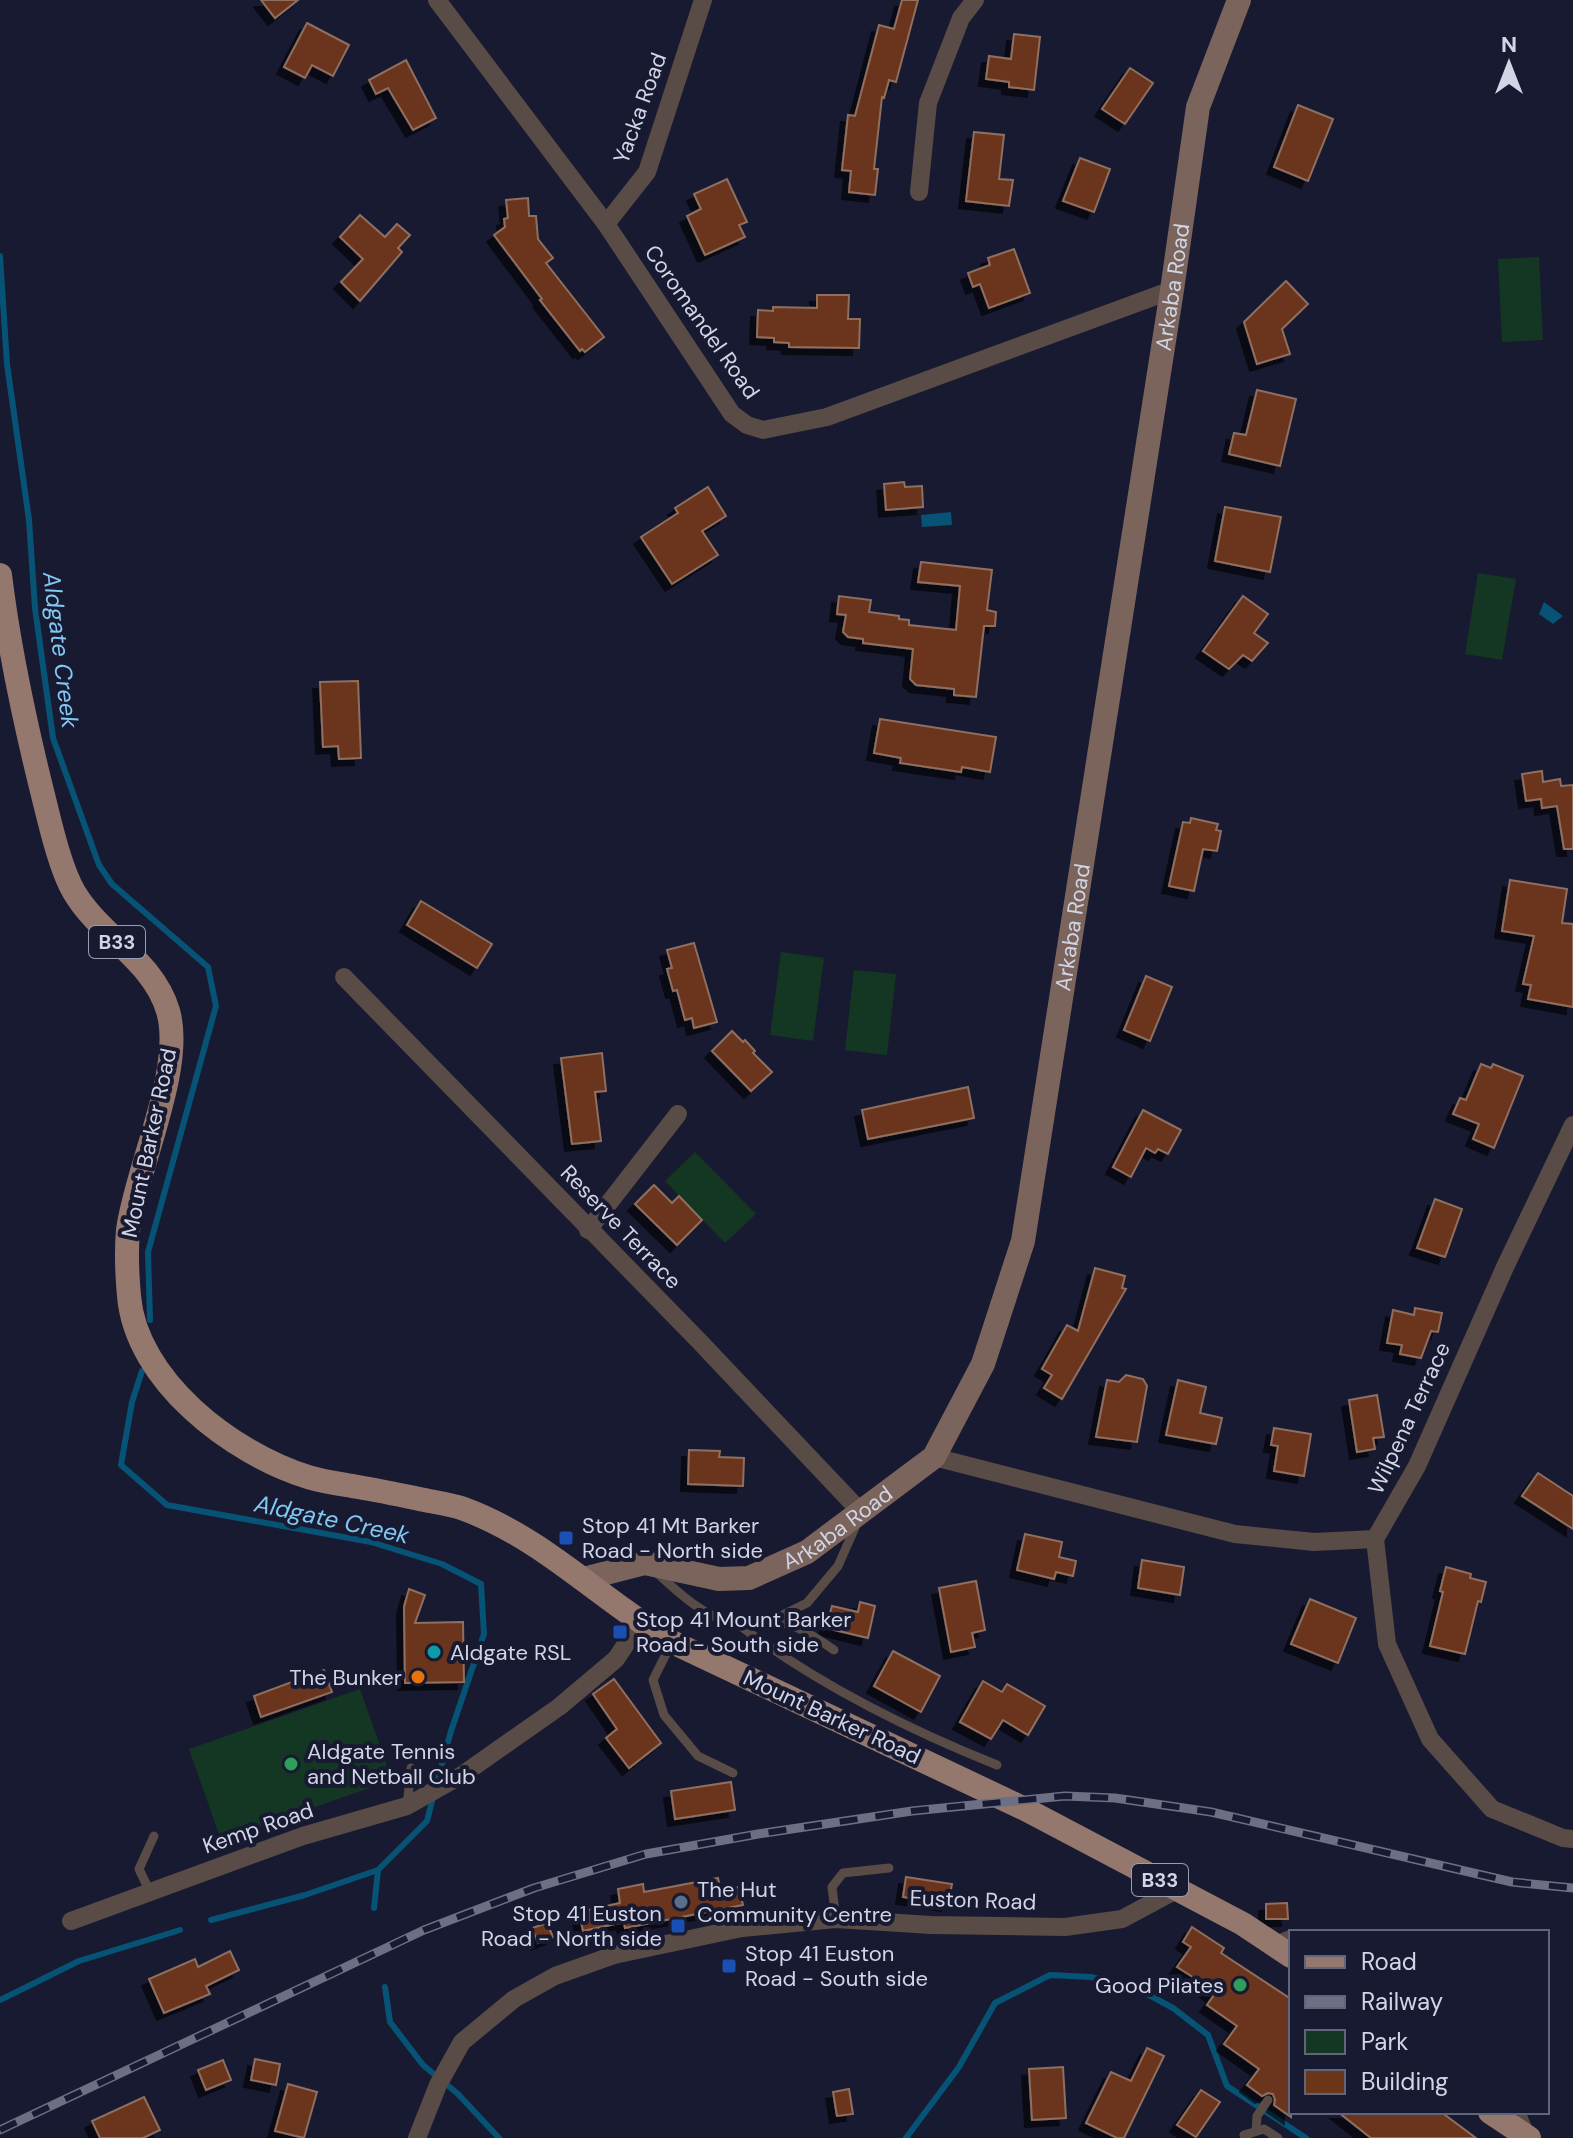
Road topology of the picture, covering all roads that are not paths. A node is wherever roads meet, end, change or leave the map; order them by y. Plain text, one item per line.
1 (437, 0) edge
2 (703, 0) edge
3 (975, 0) edge
4 (1239, 0) edge
5 (919, 192) dead end
6 (606, 224) junction
7 (1172, 290) junction
8 (0, 575) edge
9 (344, 977) dead end
10 (678, 1114) dead end
11 (1573, 1125) edge
12 (588, 1230) junction
13 (934, 1457) junction
14 (861, 1512) junction
15 (1375, 1539) junction
16 (645, 1563) junction
17 (583, 1579) junction
18 (770, 1621) junction
19 (640, 1623) junction
20 (739, 1625) junction
21 (672, 1642) junction
22 (834, 1650) dead end
23 (997, 1765) dead end
24 (411, 1768) dead end
25 (733, 1773) dead end
26 (407, 1806) junction
27 (154, 1836) dead end
28 (1573, 1839) edge
29 (889, 1868) dead end
30 (1178, 1889) junction
31 (150, 1892) junction
32 (836, 1919) junction
33 (71, 1921) dead end
34 (1281, 1938) edge
35 (1268, 2100) dead end
36 (1493, 2114) edge
37 (1522, 2114) edge
38 (1256, 2131) junction
39 (1244, 2135) dead end
40 (417, 2138) edge
41 (1278, 2138) edge
42 (1531, 2138) edge

1 - 6 street, Coromandel Road
2 - 6 street, Yacka Road
3 - 5 street
4 - 7 street, Arkaba Road
6 - 7 street, Coromandel Road
7 - 13 street, Arkaba Road
8 - 17 main road, Mount Barker Road / B33
9 - 12 street, Reserve Terrace
10 - 12 street
11 - 15 street, Wilpena Terrace
12 - 14 street, Reserve Terrace
13 - 14 street, Arkaba Road
13 - 15 street
14 - 16 street, Arkaba Road
14 - 18 lane
15 - 28 street
16 - 17 street, Arkaba Road
16 - 20 lane
17 - 19 main road, Mount Barker Road / B33
18 - 20 lane
18 - 22 lane
19 - 21 main road, Mount Barker Road / B33
19 - 26 street, Kemp Road
20 - 23 lane
21 - 25 lane
21 - 30 main road, Mount Barker Road / B33
24 - 26 lane
26 - 31 street, Kemp Road
27 - 31 lane
29 - 32 lane
30 - 32 street, Euston Road
30 - 34 main road, Mount Barker Road / B33
31 - 33 street, Kemp Road
32 - 40 street, Euston Road
35 - 38 lane
36 - 42 main road
37 - 42 lane
38 - 39 lane
38 - 41 lane

